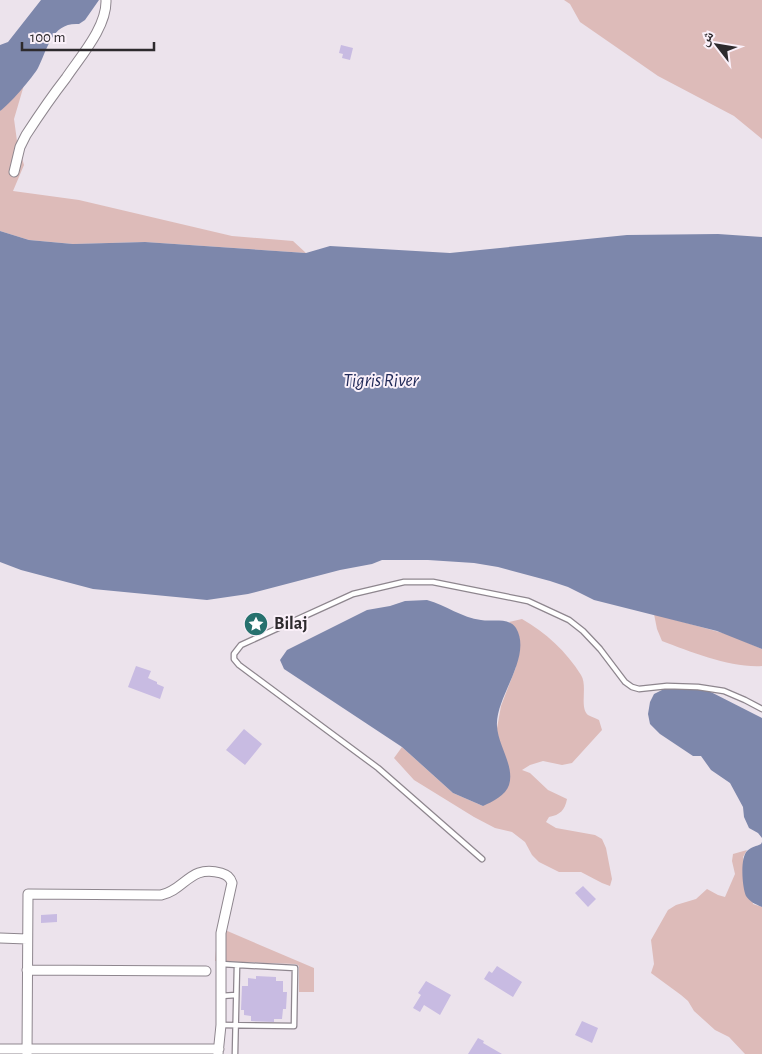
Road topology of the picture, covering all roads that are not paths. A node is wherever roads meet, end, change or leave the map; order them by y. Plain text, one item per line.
1 (106, 0) edge
2 (14, 172) dead end
3 (762, 710) edge
4 (482, 859) dead end
5 (0, 938) edge
6 (27, 939) junction
7 (221, 964) junction
8 (236, 965) junction
9 (27, 970) junction
10 (206, 971) dead end
11 (236, 995) junction
12 (221, 996) junction
13 (235, 1024) junction
14 (221, 1025) junction
15 (0, 1049) edge
16 (27, 1052) edge
17 (218, 1052) edge
18 (235, 1054) edge

1 - 2 street
3 - 4 lane
5 - 6 street
6 - 7 street
6 - 9 street
7 - 8 lane
7 - 12 street
8 - 11 lane
8 - 13 lane
9 - 10 street
9 - 16 street
11 - 12 lane
11 - 13 lane
12 - 14 street
13 - 14 lane
13 - 18 lane
14 - 17 street
15 - 16 street
16 - 17 street

